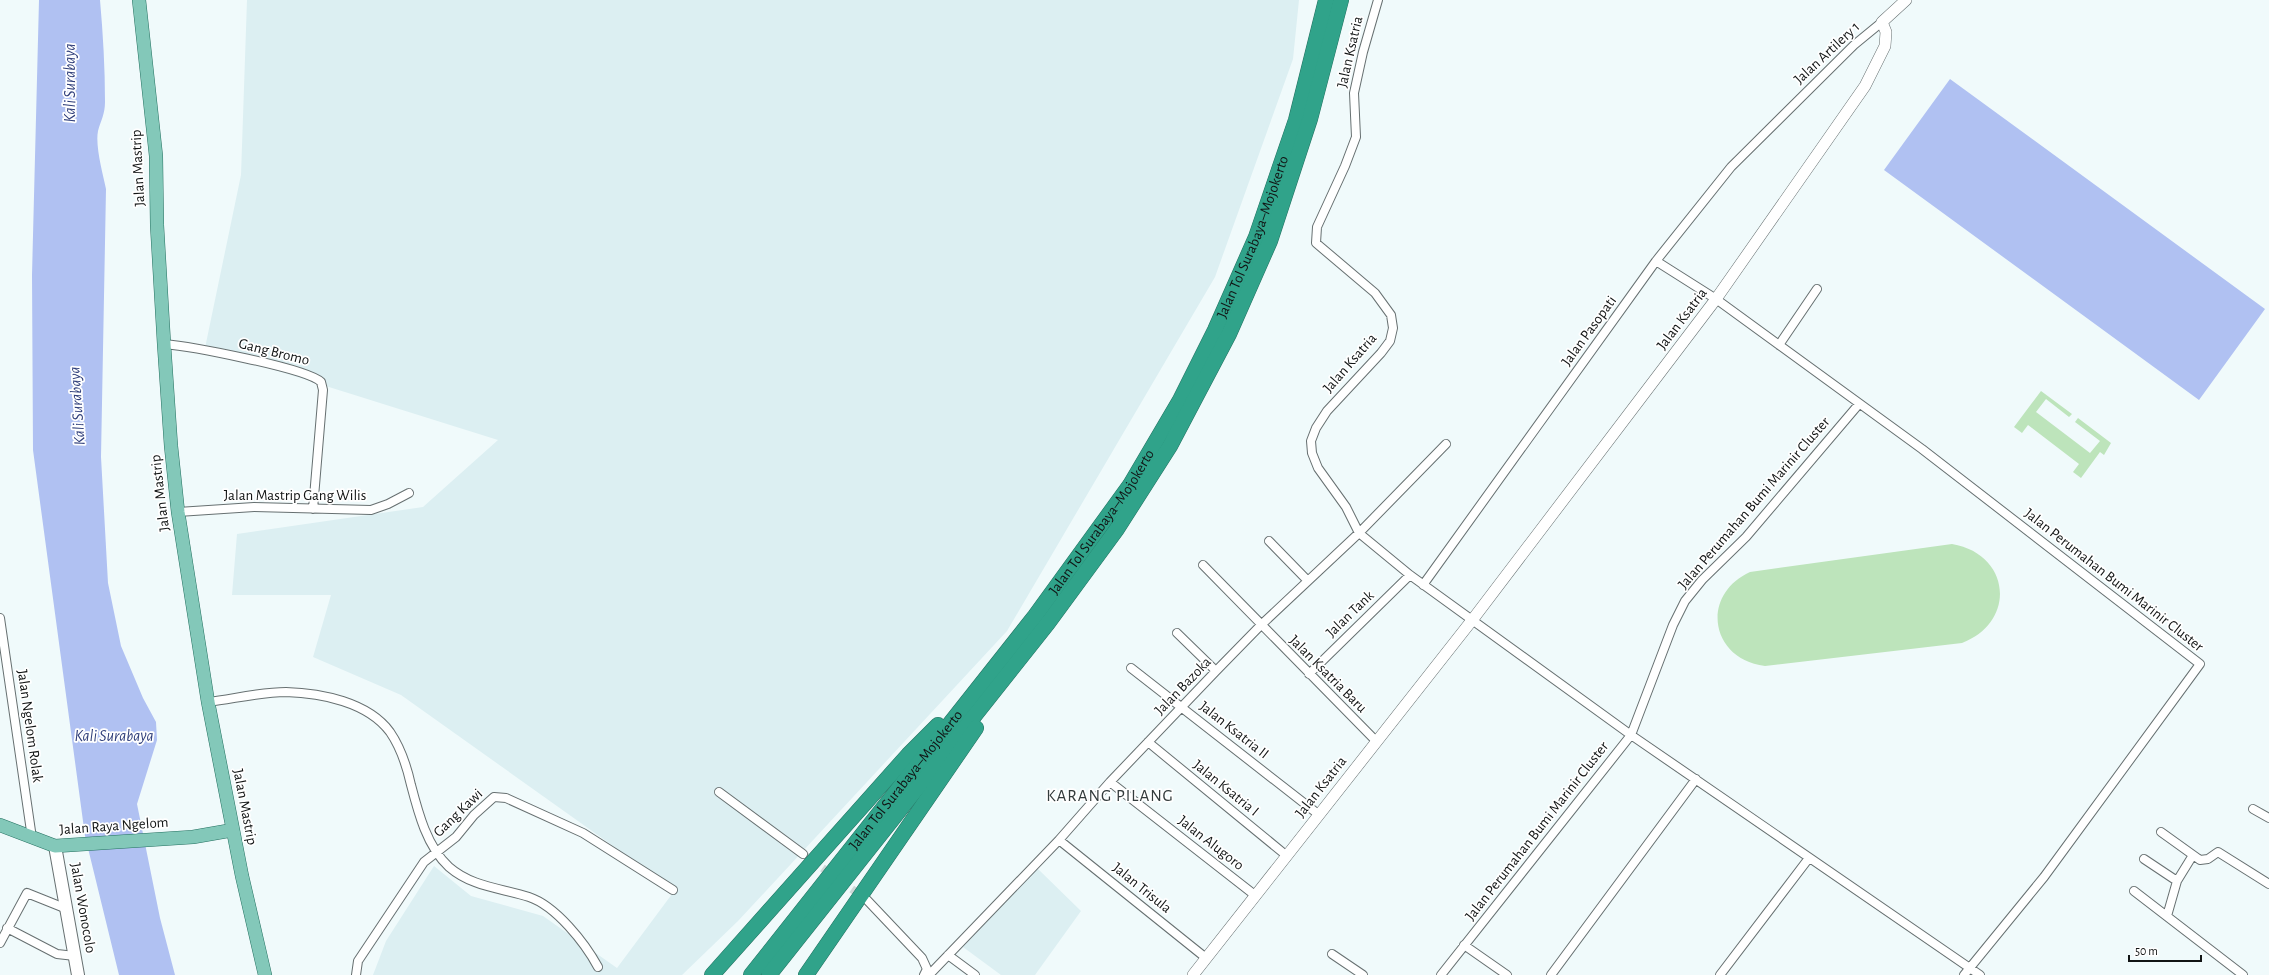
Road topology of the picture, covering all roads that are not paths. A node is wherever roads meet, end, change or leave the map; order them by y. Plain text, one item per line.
1 (139, 0) edge
2 (1326, 0) edge
3 (1341, 0) edge
4 (1378, 0) edge
5 (1906, 0) edge
6 (1882, 22) junction
7 (1792, 105) joint
8 (1656, 261) junction
9 (1817, 289) dead end
10 (1716, 299) junction
11 (164, 344) junction
12 (1779, 345) junction
13 (1859, 404) junction
14 (1446, 444) dead end
15 (409, 493) dead end
16 (313, 509) junction
17 (178, 512) junction
18 (1359, 532) junction
19 (1269, 541) dead end
20 (1203, 565) dead end
21 (1410, 575) junction
22 (1308, 581) junction
23 (1423, 585) junction
24 (0, 618) edge
25 (1472, 619) junction
26 (1260, 626) junction
27 (1177, 633) dead end
28 (1022, 656) junction
29 (1132, 668) dead end
30 (1216, 671) junction
31 (991, 672) junction
32 (1309, 674) junction
33 (208, 702) junction
34 (1182, 706) junction
35 (1631, 735) junction
36 (1376, 741) junction
37 (1148, 742) junction
38 (1696, 779) junction
39 (1110, 782) junction
40 (719, 792) dead end
41 (2254, 809) dead end
42 (1318, 814) junction
43 (2269, 818) edge
44 (0, 825) edge
45 (233, 830) junction
46 (2161, 832) dead end
47 (32, 838) junction
48 (1059, 840) junction
49 (55, 846) junction
50 (437, 853) junction
51 (803, 854) tunnel mouth
52 (2193, 855) junction
53 (1286, 856) junction
54 (1809, 858) junction
55 (2144, 860) dead end
56 (2178, 881) junction
57 (2269, 884) edge
58 (673, 890) dead end
59 (2134, 891) dead end
60 (1256, 896) junction
61 (867, 900) tunnel mouth
62 (67, 909) junction
63 (2167, 916) junction
64 (7, 928) junction
65 (0, 943) edge
66 (1464, 945) junction
67 (1332, 954) dead end
68 (948, 955) junction
69 (75, 956) junction
70 (1206, 958) junction
71 (598, 967) dead end
72 (1969, 968) junction
73 (78, 975) edge
74 (265, 975) edge
75 (356, 975) edge
76 (712, 975) edge
77 (751, 975) edge
78 (768, 975) edge
79 (806, 975) edge
80 (924, 975) edge
81 (929, 975) edge
82 (975, 975) edge
83 (1194, 975) edge
84 (1363, 975) edge
85 (1441, 975) edge
86 (1507, 975) edge
87 (1551, 975) edge
88 (1720, 975) edge
89 (1964, 975) edge
90 (1980, 975) edge
91 (2243, 975) edge

1 - 11 main road, Jalan Mastrip
2 - 31 highway, Jalan Tol Surabaya–Mojokerto
3 - 28 highway, Jalan Tol Surabaya–Mojokerto
4 - 18 street, Jalan Ksatria
5 - 6 street
6 - 7 street, Jalan Artilery 1
6 - 10 street, Jalan Ksatria
7 - 8 street, Jalan Pasopati
8 - 10 street, Jalan Perumahan Bumi Marinir Cluster
8 - 23 street, Jalan Pasopati
9 - 12 street
10 - 12 street, Jalan Perumahan Bumi Marinir Cluster
10 - 25 street, Jalan Ksatria
11 - 16 street, Gang Bromo
11 - 17 main road, Jalan Mastrip
12 - 13 street, Jalan Perumahan Bumi Marinir Cluster
13 - 35 street, Jalan Perumahan Bumi Marinir Cluster
13 - 72 street, Jalan Perumahan Bumi Marinir Cluster
14 - 18 street, Jalan Bazoka
15 - 16 street, Jalan Mastrip Gang Wilis
16 - 17 street, Jalan Mastrip Gang Wilis
17 - 33 main road, Jalan Mastrip
18 - 21 street, Jalan Ksatria
18 - 22 street, Jalan Bazoka
19 - 22 street
20 - 26 street, Jalan Ksatria Baru
21 - 23 street, Jalan Ksatria
21 - 32 street, Jalan Tank
22 - 26 street, Jalan Bazoka
23 - 25 street, Jalan Ksatria
24 - 47 street, Jalan Ngelom Rolak
25 - 35 street, Jalan Perumahan Bumi Marinir Cluster
25 - 36 street, Jalan Ksatria
26 - 30 street, Jalan Bazoka
26 - 32 street, Jalan Ksatria Baru
27 - 30 street
28 - 78 highway, Jalan Tol Surabaya–Mojokerto
28 - 79 highway
29 - 34 street, Jalan Ksatria II
30 - 34 street, Jalan Bazoka
31 - 76 highway
31 - 77 highway, Jalan Tol Surabaya–Mojokerto
32 - 36 street, Jalan Ksatria Baru
33 - 45 main road, Jalan Mastrip
33 - 50 street
34 - 37 street, Jalan Bazoka
34 - 42 street, Jalan Ksatria II
35 - 38 street, Jalan Perumahan Bumi Marinir Cluster
35 - 66 street, Jalan Perumahan Bumi Marinir Cluster
36 - 42 street, Jalan Ksatria
37 - 39 street, Jalan Bazoka
37 - 53 street, Jalan Ksatria I
38 - 54 street, Jalan Perumahan Bumi Marinir Cluster
38 - 87 street
39 - 48 street, Jalan Bazoka
39 - 60 street, Jalan Alugoro
40 - 51 street
41 - 43 street
42 - 53 street, Jalan Ksatria
44 - 47 main road, Jalan Raya Ngelom
45 - 49 main road, Jalan Raya Ngelom
45 - 74 main road, Jalan Mastrip
46 - 52 street
47 - 49 main road, Jalan Raya Ngelom
48 - 68 street, Jalan Bazoka
48 - 70 street, Jalan Trisula
49 - 62 main road, Jalan Wonocolo
50 - 58 street, Gang Kawi
50 - 71 street
50 - 75 street, Gang Kawi
52 - 56 street
52 - 57 street
53 - 60 street, Jalan Ksatria
54 - 72 street, Jalan Perumahan Bumi Marinir Cluster
54 - 88 street
55 - 56 street
56 - 63 street
59 - 63 street
60 - 70 street, Jalan Ksatria
61 - 80 street
62 - 64 street
62 - 69 main road, Jalan Wonocolo
63 - 91 street
64 - 65 street
64 - 69 street
66 - 85 street, Jalan Perumahan Bumi Marinir Cluster
66 - 86 street
67 - 84 street
68 - 81 street, Jalan Bazoka
68 - 82 street
69 - 73 main road, Jalan Wonocolo
70 - 83 street, Jalan Ksatria
72 - 89 street, Jalan Perumahan Bumi Marinir Cluster
72 - 90 street, Jalan Perumahan Bumi Marinir Cluster

